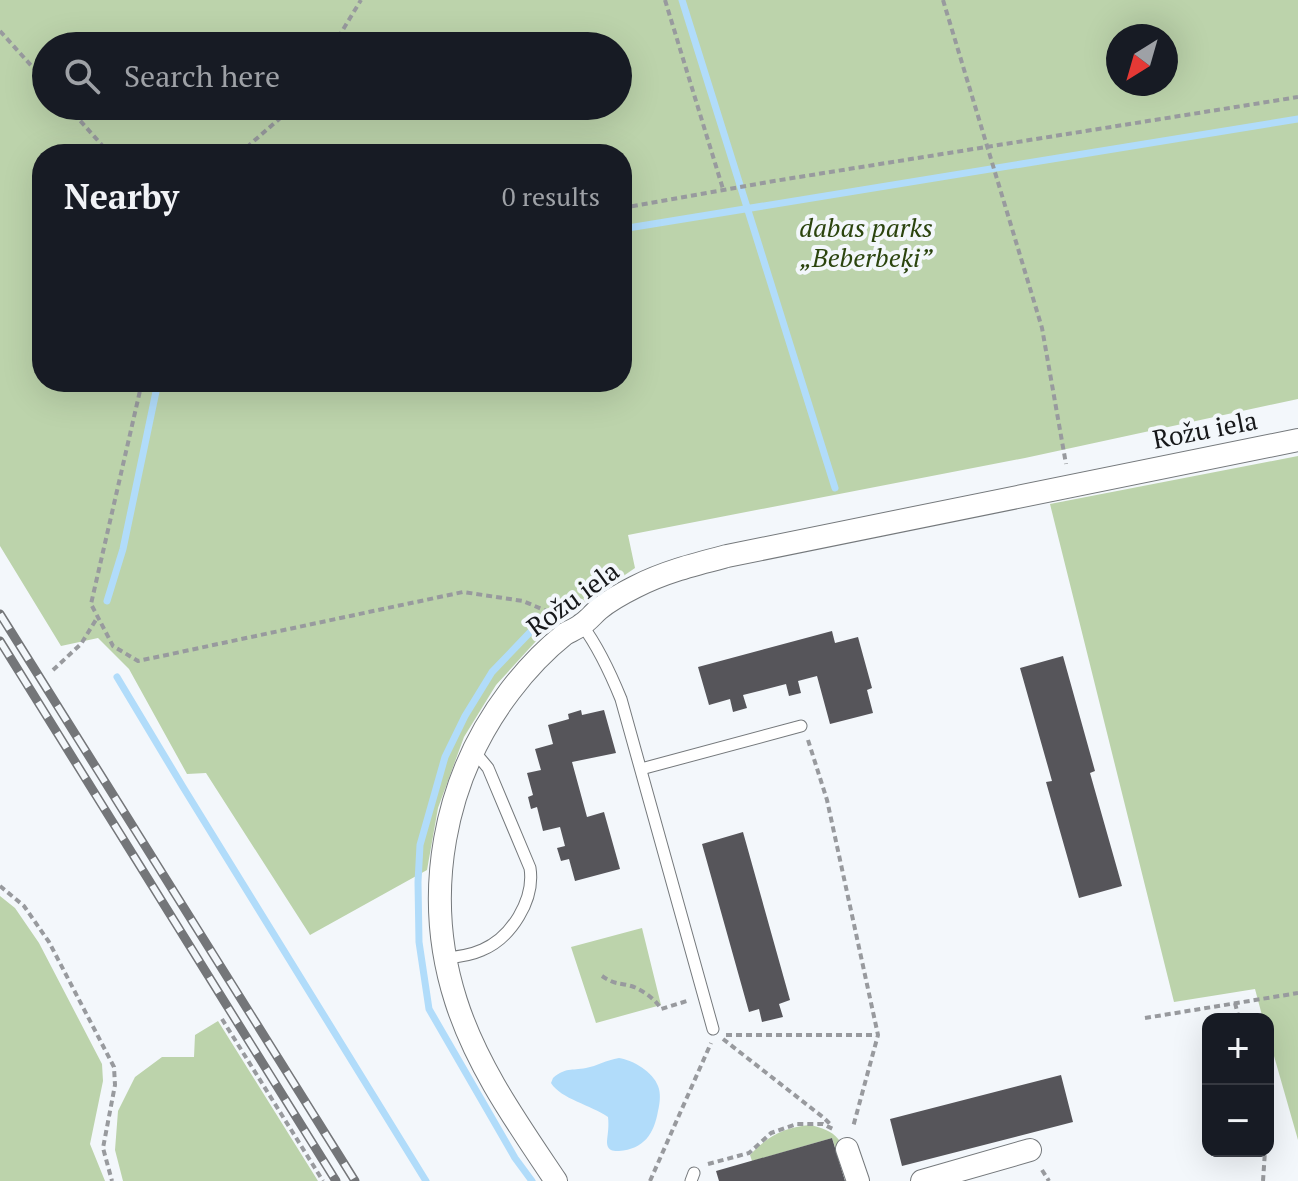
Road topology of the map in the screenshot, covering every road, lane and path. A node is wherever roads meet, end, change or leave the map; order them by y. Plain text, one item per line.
1 (361, 0) edge
2 (665, 0) edge
3 (943, 0) edge
4 (0, 31) edge
5 (342, 32) edge
6 (32, 66) edge
7 (1298, 97) edge
8 (80, 120) edge
9 (278, 120) edge
10 (101, 144) edge
11 (250, 144) edge
12 (987, 147) junction
13 (723, 189) junction
14 (632, 206) edge
15 (140, 392) edge
16 (1298, 440) edge
17 (1070, 486) junction
18 (97, 618) junction
19 (582, 625) junction
20 (53, 670) dead end
21 (801, 726) joint
22 (473, 750) junction
23 (641, 769) junction
24 (0, 886) edge
25 (445, 958) junction
26 (602, 976) dead end
27 (1298, 993) edge
28 (704, 996) junction
29 (1235, 1003) junction
30 (1238, 1013) edge
31 (1145, 1018) dead end
32 (222, 1019) dead end
33 (713, 1029) joint
34 (878, 1035) junction
35 (841, 1140) junction
36 (1030, 1150) dead end
37 (745, 1154) junction
38 (1265, 1157) edge
39 (747, 1162) dead end
40 (692, 1177) edge
41 (112, 1181) edge
42 (323, 1181) edge
43 (556, 1181) edge
44 (650, 1181) edge
45 (858, 1181) edge
46 (922, 1181) edge
47 (1263, 1181) edge

1 - 5 path
2 - 13 path
3 - 12 path
4 - 6 path
7 - 12 path
8 - 10 path
9 - 11 path
12 - 13 path
12 - 17 path
13 - 14 path
15 - 18 path
16 - 17 street, Rožu iela
17 - 19 street, Rožu iela
18 - 19 path
18 - 20 path
19 - 22 street, Rožu iela
19 - 23 lane
21 - 23 lane
21 - 34 path
22 - 25 street, Rožu iela
22 - 25 lane
23 - 28 lane
24 - 41 path
25 - 43 street, Rožu iela
26 - 28 path
27 - 29 path
28 - 33 lane
29 - 30 path
29 - 31 path
32 - 42 path
33 - 44 path
34 - 35 path
34 - 35 path
35 - 37 path
35 - 45 street
36 - 46 street
37 - 39 path
37 - 40 path
38 - 47 path

